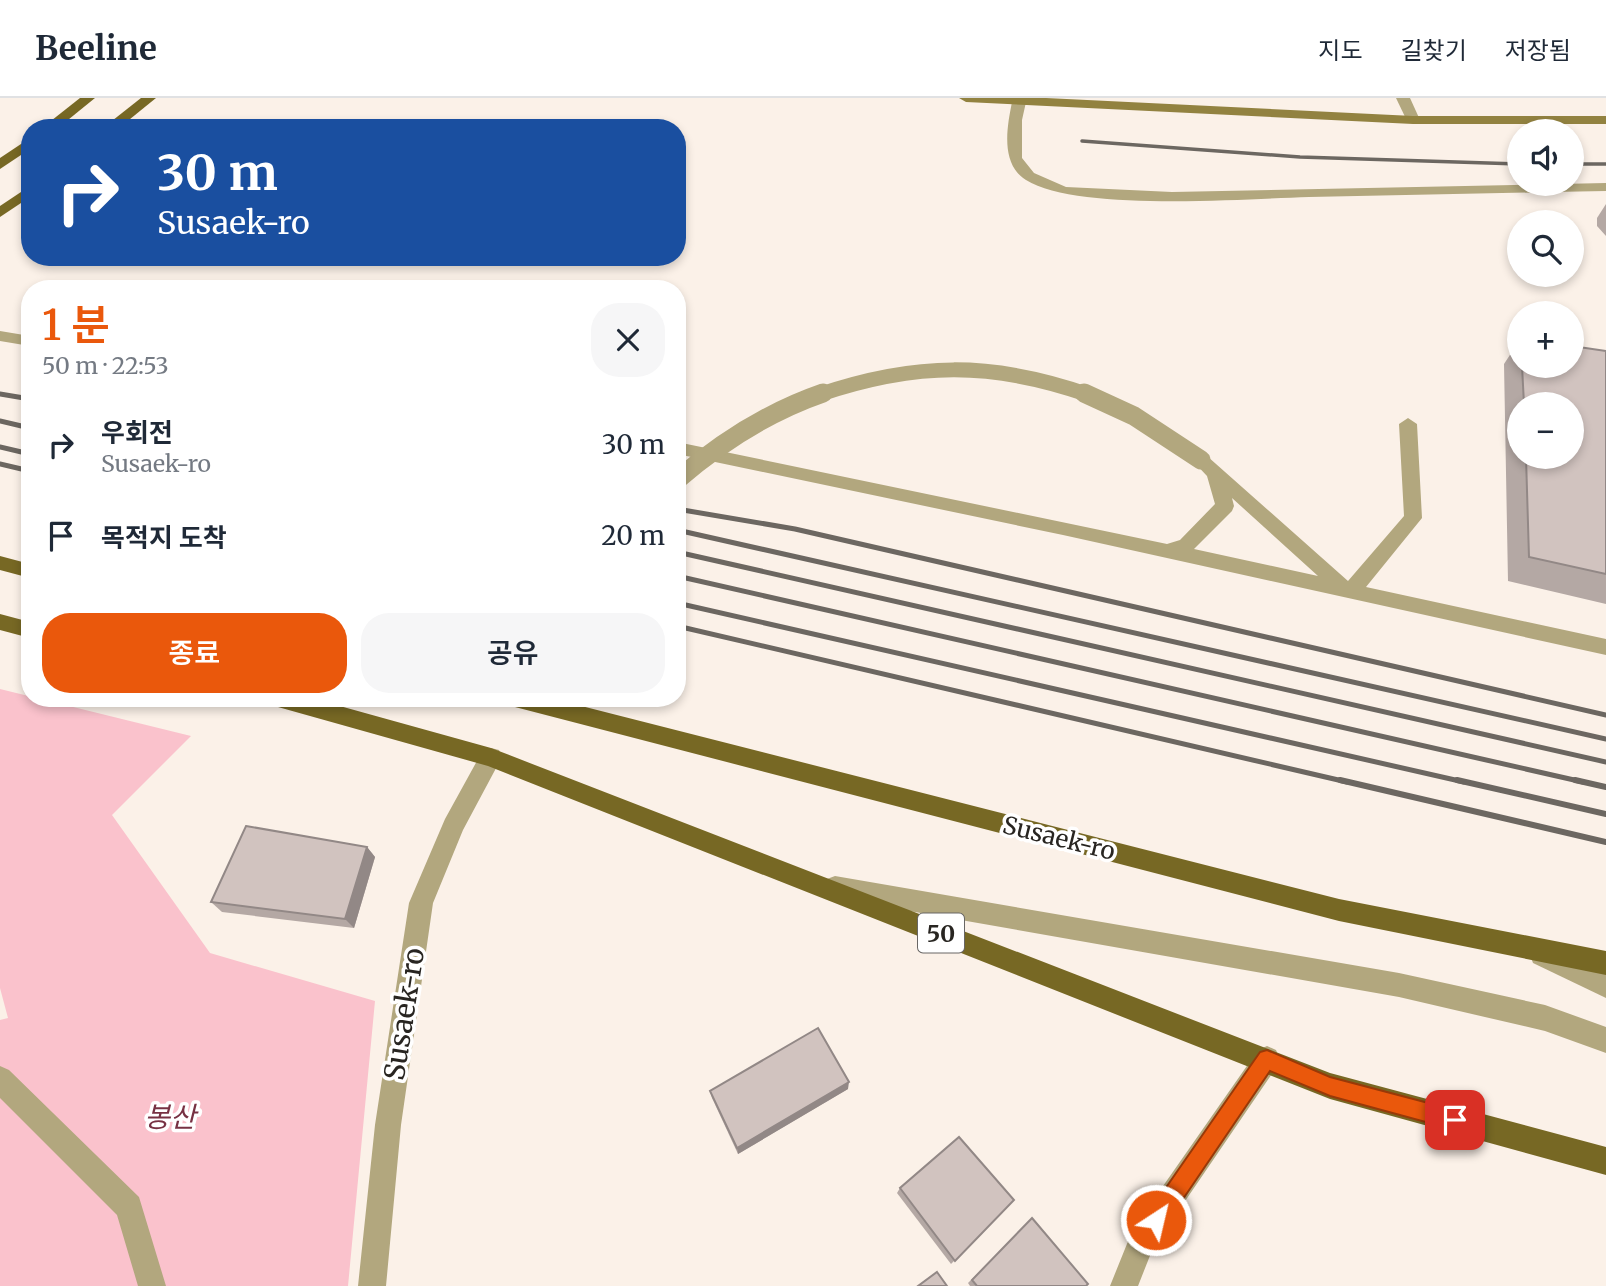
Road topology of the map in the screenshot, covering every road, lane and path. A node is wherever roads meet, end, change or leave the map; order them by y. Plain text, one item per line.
1 (88, 98) edge
2 (149, 98) edge
3 (966, 98) edge
4 (1403, 98) edge
5 (1019, 102) junction
6 (61, 119) edge
7 (122, 119) edge
8 (1412, 120) junction
9 (1606, 120) edge
10 (21, 149) edge
11 (0, 164) edge
12 (1606, 187) edge
13 (21, 197) edge
14 (0, 212) edge
15 (0, 336) edge
16 (21, 340) edge
17 (1408, 424) dead end
18 (686, 449) edge
19 (1208, 466) junction
20 (686, 472) edge
21 (1167, 551) junction
22 (0, 563) edge
23 (21, 569) edge
24 (1349, 593) junction
25 (0, 622) edge
26 (21, 628) edge
27 (1606, 647) edge
28 (310, 707) edge
29 (550, 707) edge
30 (491, 757) junction
31 (812, 883) junction
32 (1528, 947) junction
33 (1606, 963) edge
34 (1606, 986) edge
35 (1606, 1040) edge
36 (1267, 1059) junction
37 (0, 1079) edge
38 (1606, 1161) edge
39 (152, 1286) edge
40 (372, 1286) edge
41 (1124, 1286) edge

1 - 6 main road
2 - 7 main road
3 - 5 main road
4 - 8 street
5 - 8 main road
5 - 12 street
8 - 9 main road
10 - 11 main road
13 - 14 main road
15 - 16 street
17 - 24 street
18 - 21 street
19 - 20 street, bridge
19 - 21 street
19 - 24 street
21 - 24 street
22 - 23 main road
24 - 27 street
25 - 26 main road
28 - 30 main road, 50
29 - 32 main road, Susaek-ro
30 - 31 main road, 50
30 - 40 street, Susaek-ro
31 - 35 street
31 - 36 main road, 50
32 - 33 main road, Susaek-ro
32 - 34 street
36 - 38 main road, 50
36 - 41 street
37 - 39 street

